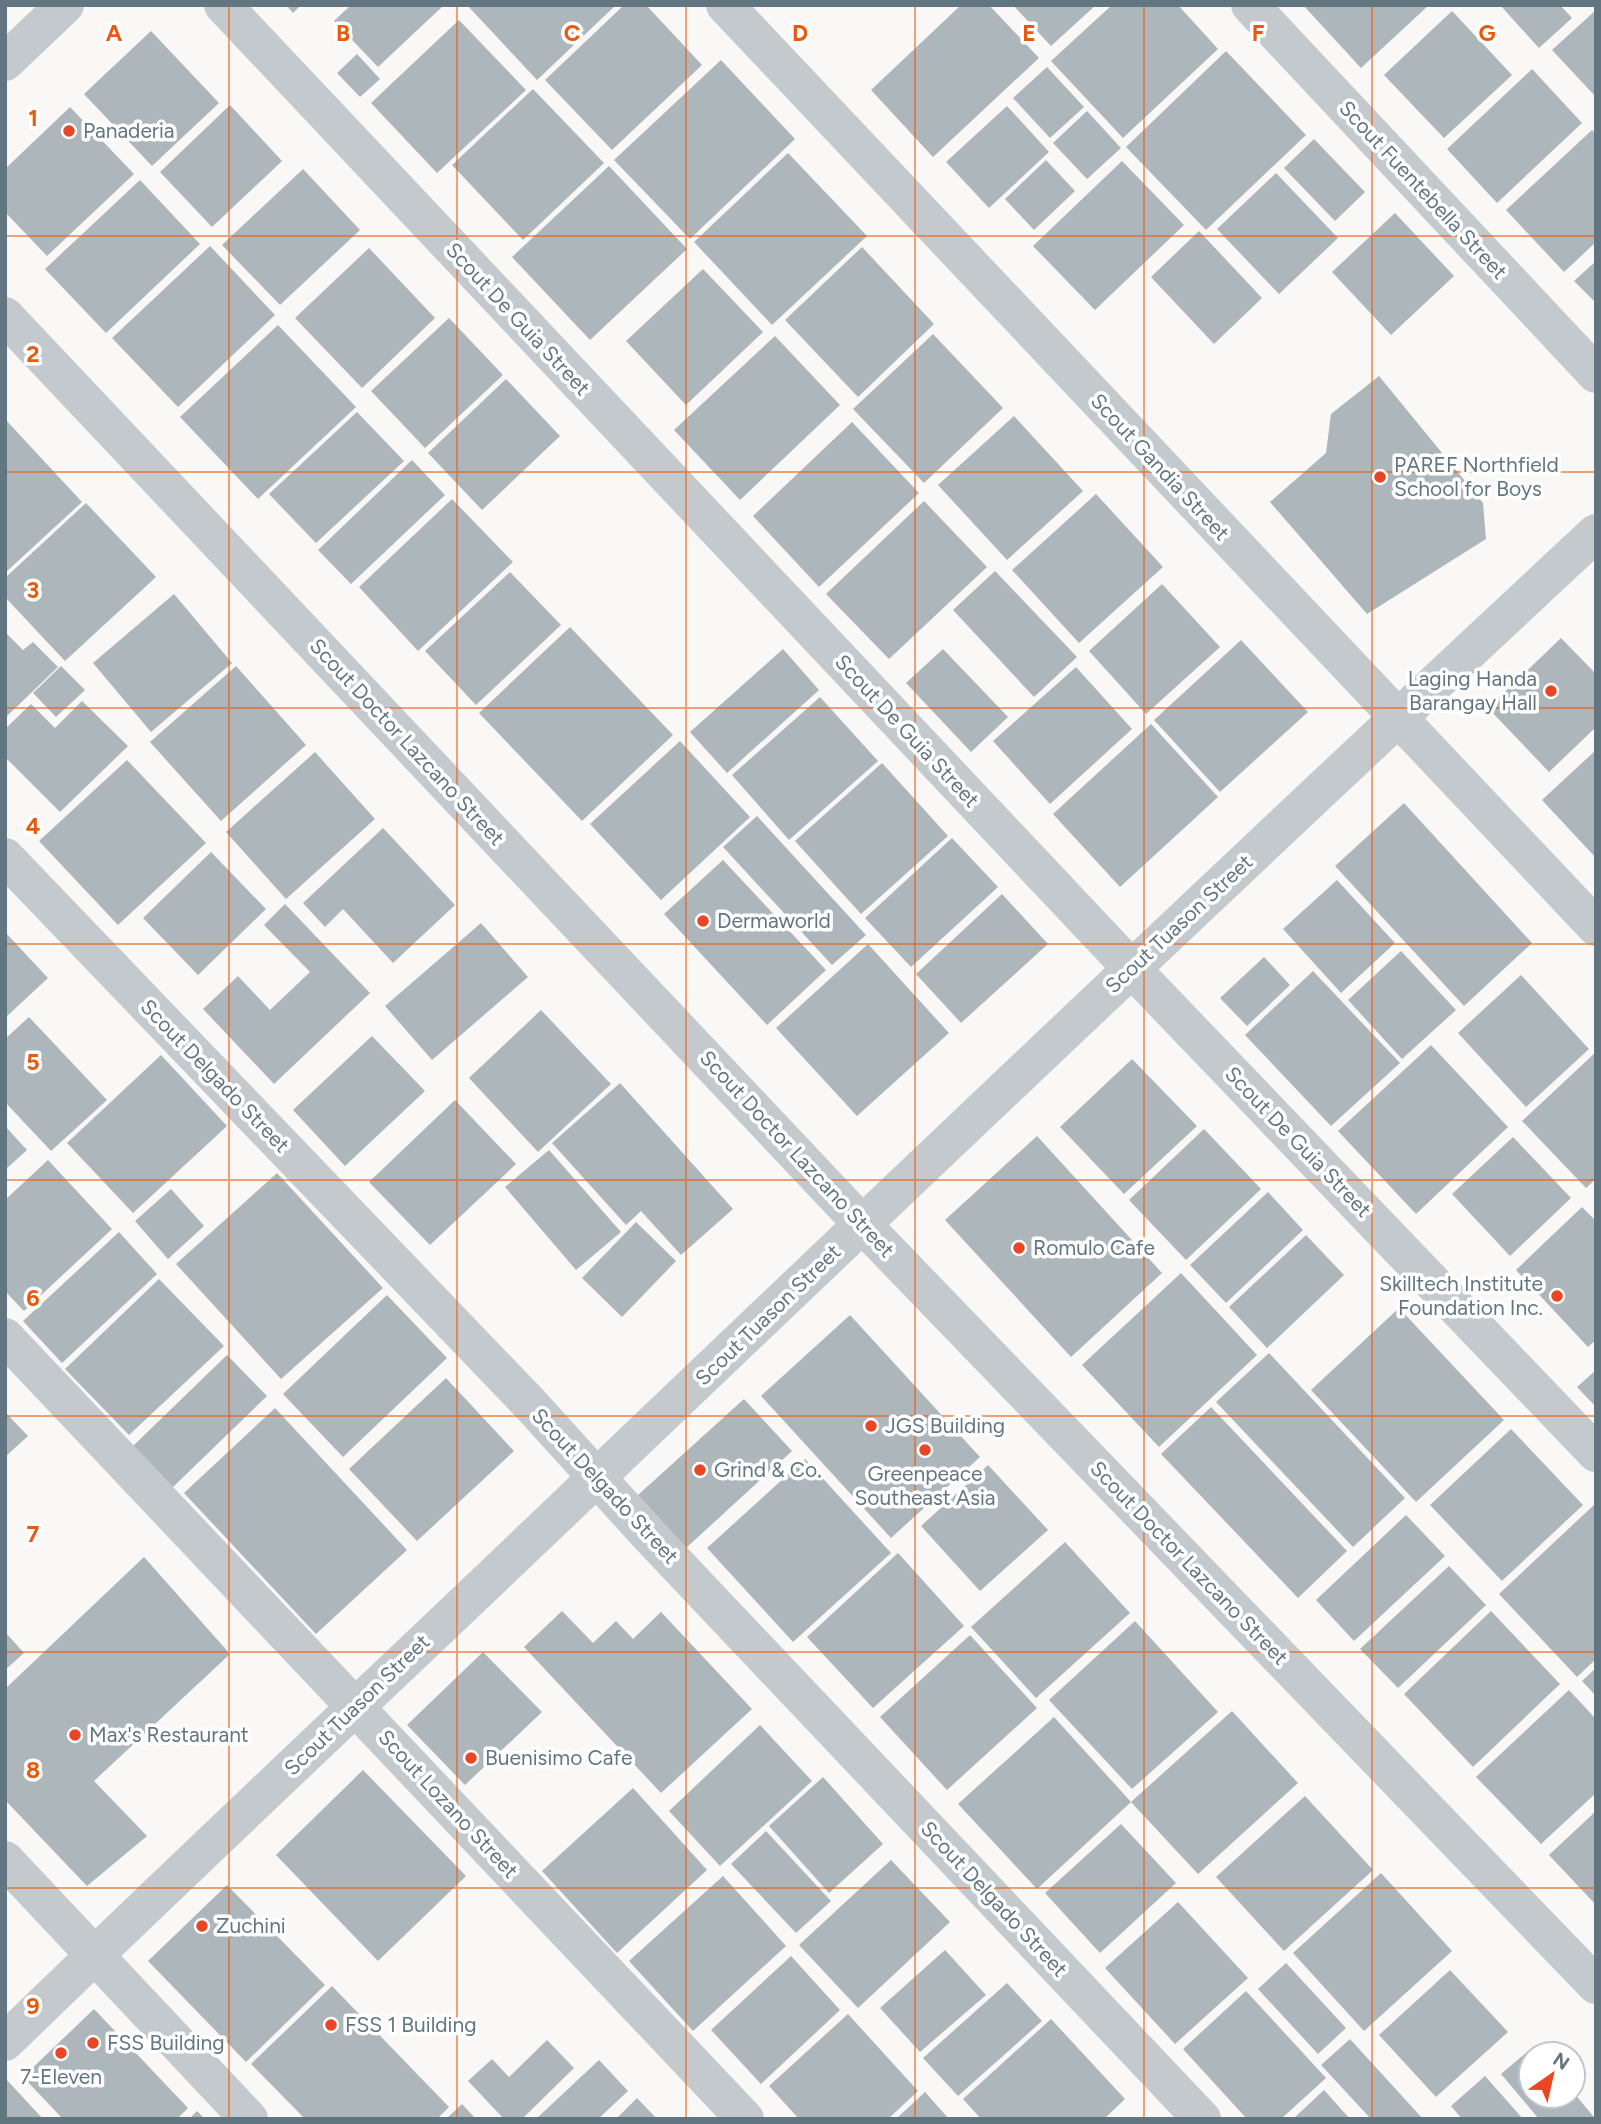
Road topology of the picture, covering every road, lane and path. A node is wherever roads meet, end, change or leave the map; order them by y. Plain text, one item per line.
1 (65, 5) edge
2 (223, 5) edge
3 (725, 5) edge
4 (1250, 5) edge
5 (5, 62) edge
6 (5, 316) edge
7 (1596, 374) edge
8 (1596, 533) edge
9 (1397, 718) junction
10 (5, 857) edge
11 (1596, 927) edge
12 (1132, 970) junction
13 (863, 1225) junction
14 (5, 1337) edge
15 (1596, 1453) edge
16 (597, 1478) junction
17 (356, 1707) junction
18 (5, 1860) edge
19 (94, 1955) junction
20 (1596, 1985) edge
21 (5, 2042) edge
22 (249, 2119) edge
23 (745, 2119) edge
24 (1202, 2119) edge

1 - 5 street
2 - 12 street, Scout De Guia Street
3 - 9 street, Scout Gandia Street
4 - 7 street, Scout Fuentebella Street
6 - 13 street, Scout Doctor Lazcano Street
8 - 9 street, Scout Tuason Street
9 - 11 street, Scout Gandia Street
9 - 12 street, Scout Tuason Street
10 - 16 street, Scout Delgado Street
12 - 13 street, Scout Tuason Street
12 - 15 street, Scout De Guia Street
13 - 16 street, Scout Tuason Street
13 - 20 street, Scout Doctor Lazcano Street
14 - 17 street, Scout Lozano Street
16 - 17 street, Scout Tuason Street
16 - 24 street, Scout Delgado Street
17 - 19 street, Scout Tuason Street
17 - 23 street, Scout Lozano Street
18 - 19 street
19 - 21 street, Scout Tuason Street
19 - 22 street

